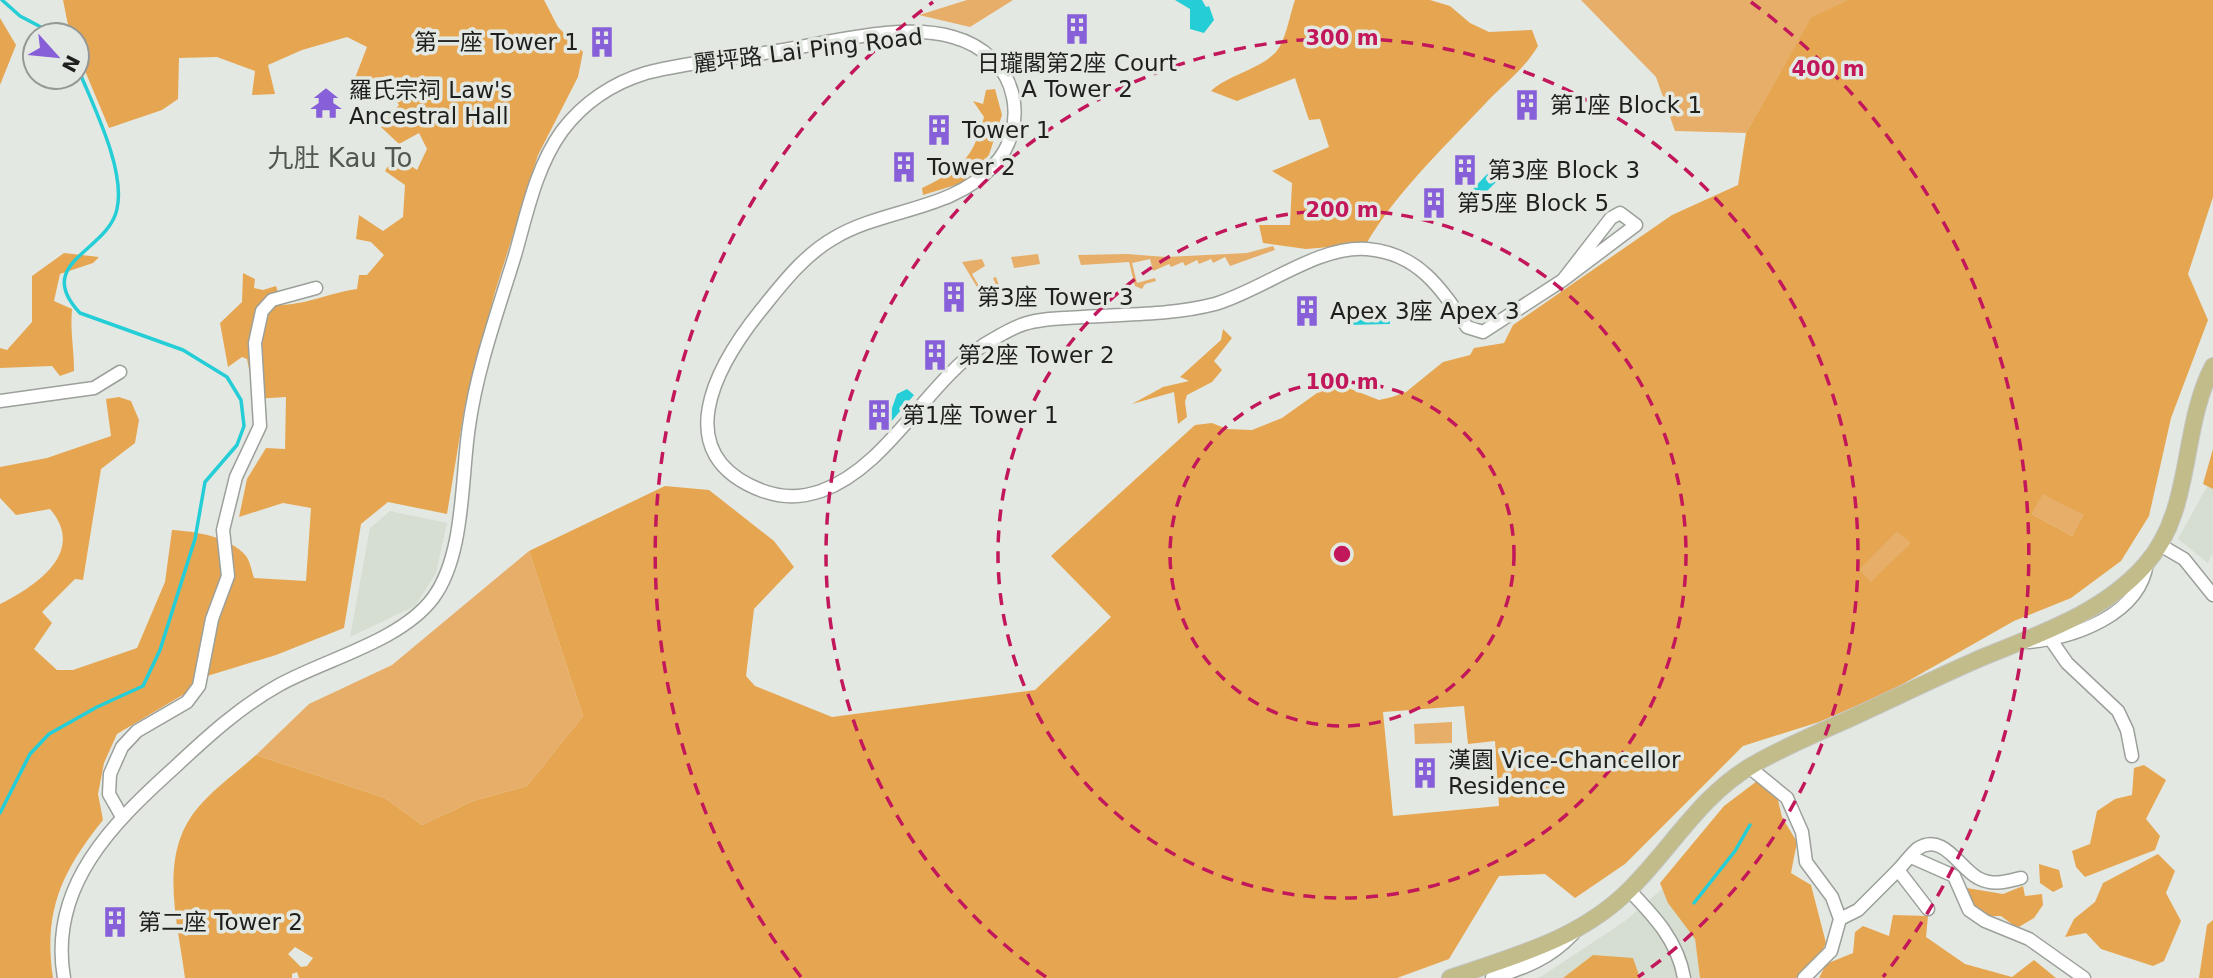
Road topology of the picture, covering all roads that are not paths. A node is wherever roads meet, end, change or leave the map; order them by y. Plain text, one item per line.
1 (1563, 281) junction
2 (316, 288) dead end
3 (2213, 366) edge
4 (120, 372) dead end
5 (0, 401) edge
6 (2160, 545) junction
7 (2147, 563) junction
8 (2213, 595) edge
9 (2051, 640) junction
10 (2018, 643) junction
11 (2132, 756) dead end
12 (1749, 767) junction
13 (121, 815) junction
14 (1911, 857) junction
15 (1898, 870) junction
16 (2021, 878) dead end
17 (1629, 890) junction
18 (1928, 909) dead end
19 (1840, 919) junction
20 (1579, 929) junction
21 (64, 978) edge
22 (1450, 978) edge
23 (1492, 978) edge
24 (1684, 978) edge
25 (1804, 978) edge
26 (2084, 978) edge

1 - 1 street, 麗坪路 Lai Ping Road
1 - 13 street, 麗坪路 Lai Ping Road
2 - 13 street
3 - 6 main road
4 - 5 street
6 - 7 main road
6 - 8 street
7 - 9 street
7 - 10 main road
9 - 10 street
9 - 11 street
10 - 12 main road
12 - 17 main road
12 - 19 street
13 - 21 street, 麗坪路 Lai Ping Road
14 - 15 street
14 - 16 street
14 - 26 street
15 - 18 street
15 - 19 street
17 - 20 main road
17 - 24 street
19 - 25 street
20 - 22 main road
20 - 23 street

